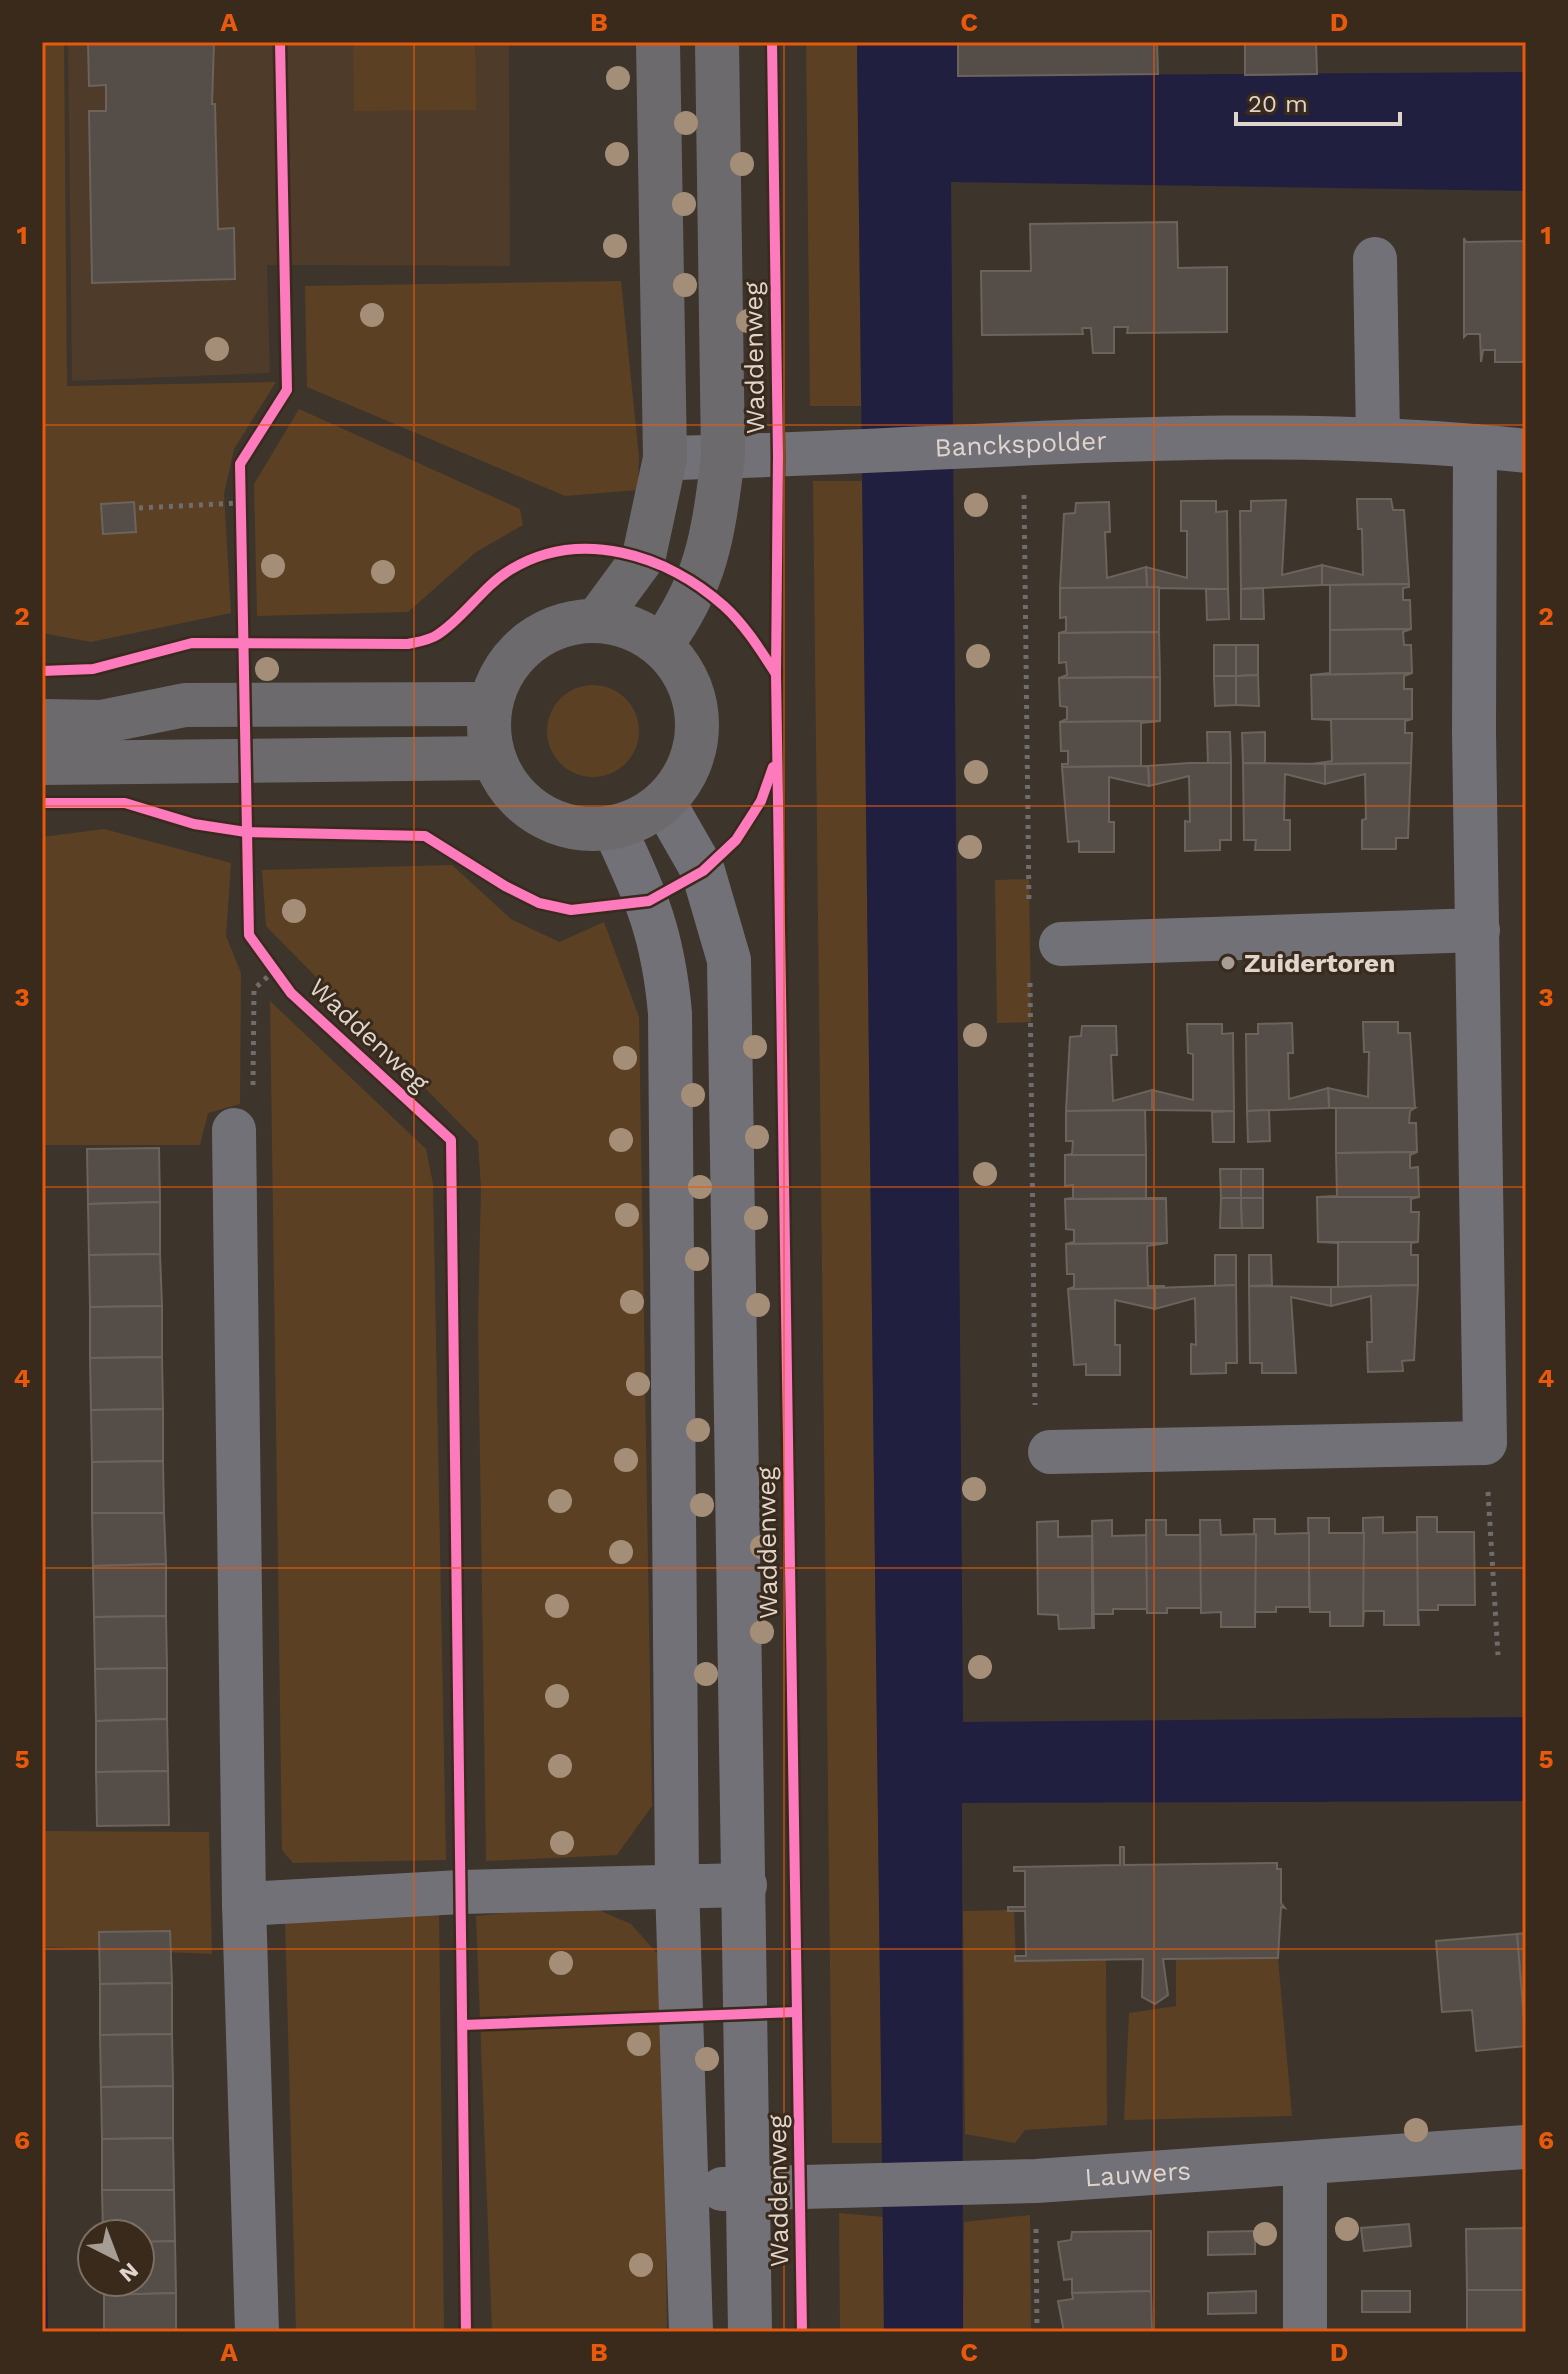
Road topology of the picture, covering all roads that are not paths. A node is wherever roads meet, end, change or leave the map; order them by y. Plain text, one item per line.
1 (658, 42) edge
2 (717, 42) edge
3 (1375, 259) dead end
4 (1378, 437) junction
5 (1475, 446) junction
6 (1526, 451) edge
7 (723, 457) junction
8 (665, 458) junction
9 (597, 620) junction
10 (661, 645) junction
11 (490, 704) junction
12 (52, 742) edge
13 (494, 758) junction
14 (664, 803) junction
15 (614, 828) junction
16 (1478, 930) junction
17 (1061, 944) dead end
18 (234, 1130) road end
19 (1050, 1452) dead end
20 (677, 1885) junction
21 (745, 1885) junction
22 (244, 1904) junction
23 (1526, 2147) edge
24 (1305, 2164) junction
25 (750, 2189) junction
26 (689, 2190) junction
27 (257, 2332) edge
28 (691, 2332) edge
29 (750, 2332) edge
30 (1305, 2332) edge

1 - 8 street
2 - 7 street, Waddenweg
3 - 4 street
4 - 5 street, Banckspolder
4 - 7 street, Banckspolder
5 - 6 street, Banckspolder
5 - 16 street
7 - 8 street, Banckspolder
7 - 10 street, Waddenweg
8 - 9 street
9 - 10 street
9 - 11 street
10 - 14 street
11 - 12 street
11 - 13 street
12 - 13 street
13 - 15 street
14 - 15 street
14 - 21 street, Waddenweg
15 - 20 street
16 - 17 street
16 - 19 street
18 - 22 street
20 - 21 street
20 - 22 street
20 - 26 street
21 - 25 street, Waddenweg
22 - 27 street
23 - 24 street, Lauwers
24 - 25 street, Lauwers
24 - 30 street
25 - 26 street, Waddenweg
25 - 29 street, Waddenweg
26 - 28 street

